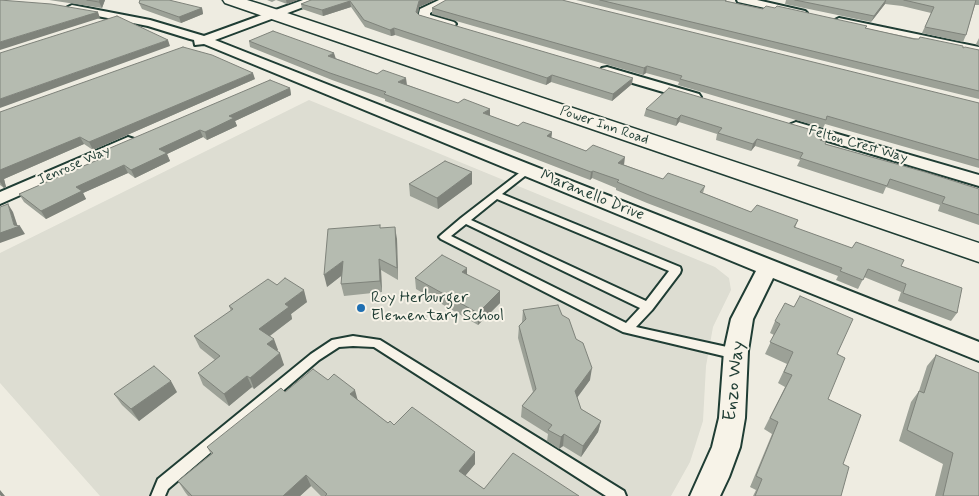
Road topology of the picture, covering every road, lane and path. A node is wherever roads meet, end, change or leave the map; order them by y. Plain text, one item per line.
1 (230, 0) edge
2 (313, 0) edge
3 (448, 0) edge
4 (742, 0) edge
5 (765, 2) edge
6 (61, 6) edge
7 (275, 14) junction
8 (809, 14) edge
9 (121, 16) junction
10 (828, 18) edge
11 (98, 25) edge
12 (462, 28) edge
13 (205, 40) junction
14 (186, 47) edge
15 (979, 51) edge
16 (596, 68) edge
17 (286, 73) junction
18 (268, 80) edge
19 (711, 102) edge
20 (778, 121) edge
21 (143, 136) edge
22 (527, 170) junction
23 (979, 181) edge
24 (496, 195) junction
25 (0, 199) edge
26 (464, 220) junction
27 (979, 253) edge
28 (768, 268) junction
29 (648, 306) junction
30 (627, 329) junction
31 (979, 352) edge
32 (736, 354) junction
33 (158, 496) edge
34 (619, 496) edge
35 (705, 496) edge

1 - 7 main road, Power Inn Road
2 - 7 street
3 - 12 street
4 - 5 street
5 - 8 street
6 - 9 street, Maranello Drive
7 - 13 street
7 - 27 main road, Power Inn Road
9 - 11 street
9 - 13 street, Maranello Drive
10 - 15 street
13 - 14 street
13 - 17 street, Maranello Drive
16 - 19 street
17 - 18 street
17 - 22 street, Maranello Drive
20 - 23 street, Felton Crest Way
21 - 25 street, Jenrose Way
22 - 24 lane
22 - 28 street, Maranello Drive
24 - 26 lane
24 - 29 lane
26 - 29 lane
26 - 30 lane
28 - 31 street, Maranello Drive
28 - 32 street, Enzo Way
29 - 30 lane
30 - 32 lane
32 - 35 street, Enzo Way
33 - 34 lane

